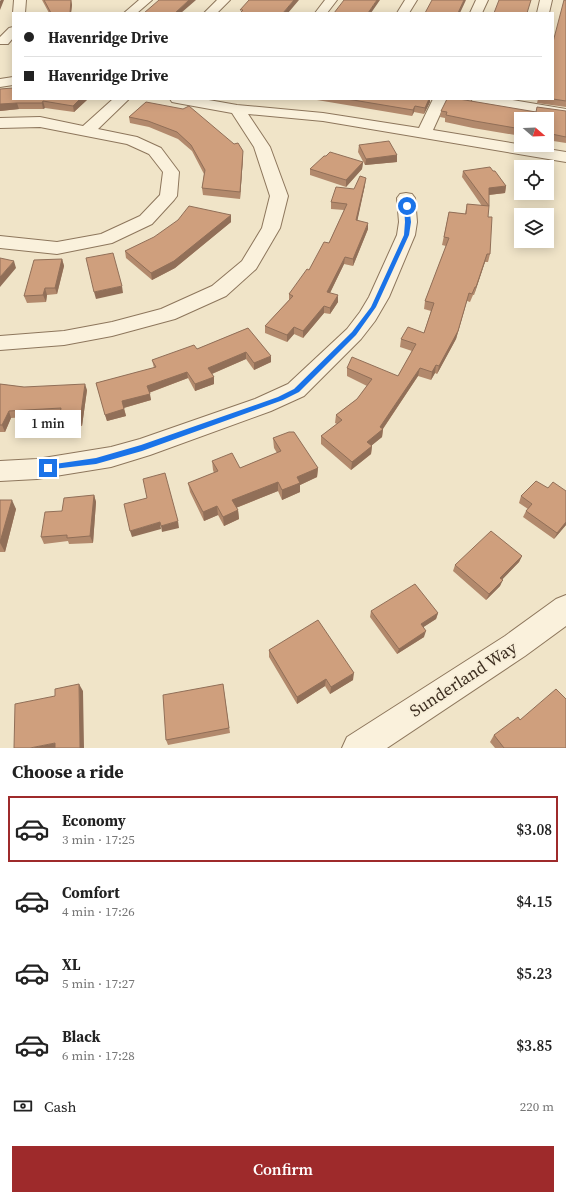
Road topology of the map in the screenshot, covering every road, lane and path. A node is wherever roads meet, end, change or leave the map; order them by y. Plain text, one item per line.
1 (20, 0) edge
2 (146, 0) edge
3 (224, 0) edge
4 (331, 0) edge
5 (411, 0) edge
6 (482, 0) edge
7 (546, 0) edge
8 (19, 12) edge
9 (131, 12) edge
10 (211, 12) edge
11 (322, 12) edge
12 (404, 12) edge
13 (476, 12) edge
14 (542, 12) edge
15 (12, 33) edge
16 (3, 41) dead end
17 (12, 81) edge
18 (0, 83) edge
19 (121, 100) edge
20 (183, 100) edge
21 (440, 100) edge
22 (491, 100) edge
23 (516, 102) edge
24 (237, 109) junction
25 (566, 113) edge
26 (0, 123) edge
27 (88, 130) junction
28 (424, 134) junction
29 (566, 157) edge
30 (406, 198) dead end
31 (0, 242) edge
32 (0, 343) edge
33 (0, 471) edge
34 (566, 608) edge
35 (358, 748) edge

1 - 8 street
2 - 9 street
3 - 10 street
4 - 11 street
5 - 12 street
6 - 13 street
7 - 14 street
15 - 16 street
17 - 18 street
19 - 27 street
20 - 24 street
21 - 28 street
22 - 23 street
23 - 25 street
24 - 28 street
24 - 32 street
26 - 27 street
27 - 31 street
28 - 29 street
30 - 33 street
34 - 35 street, Sunderland Way

